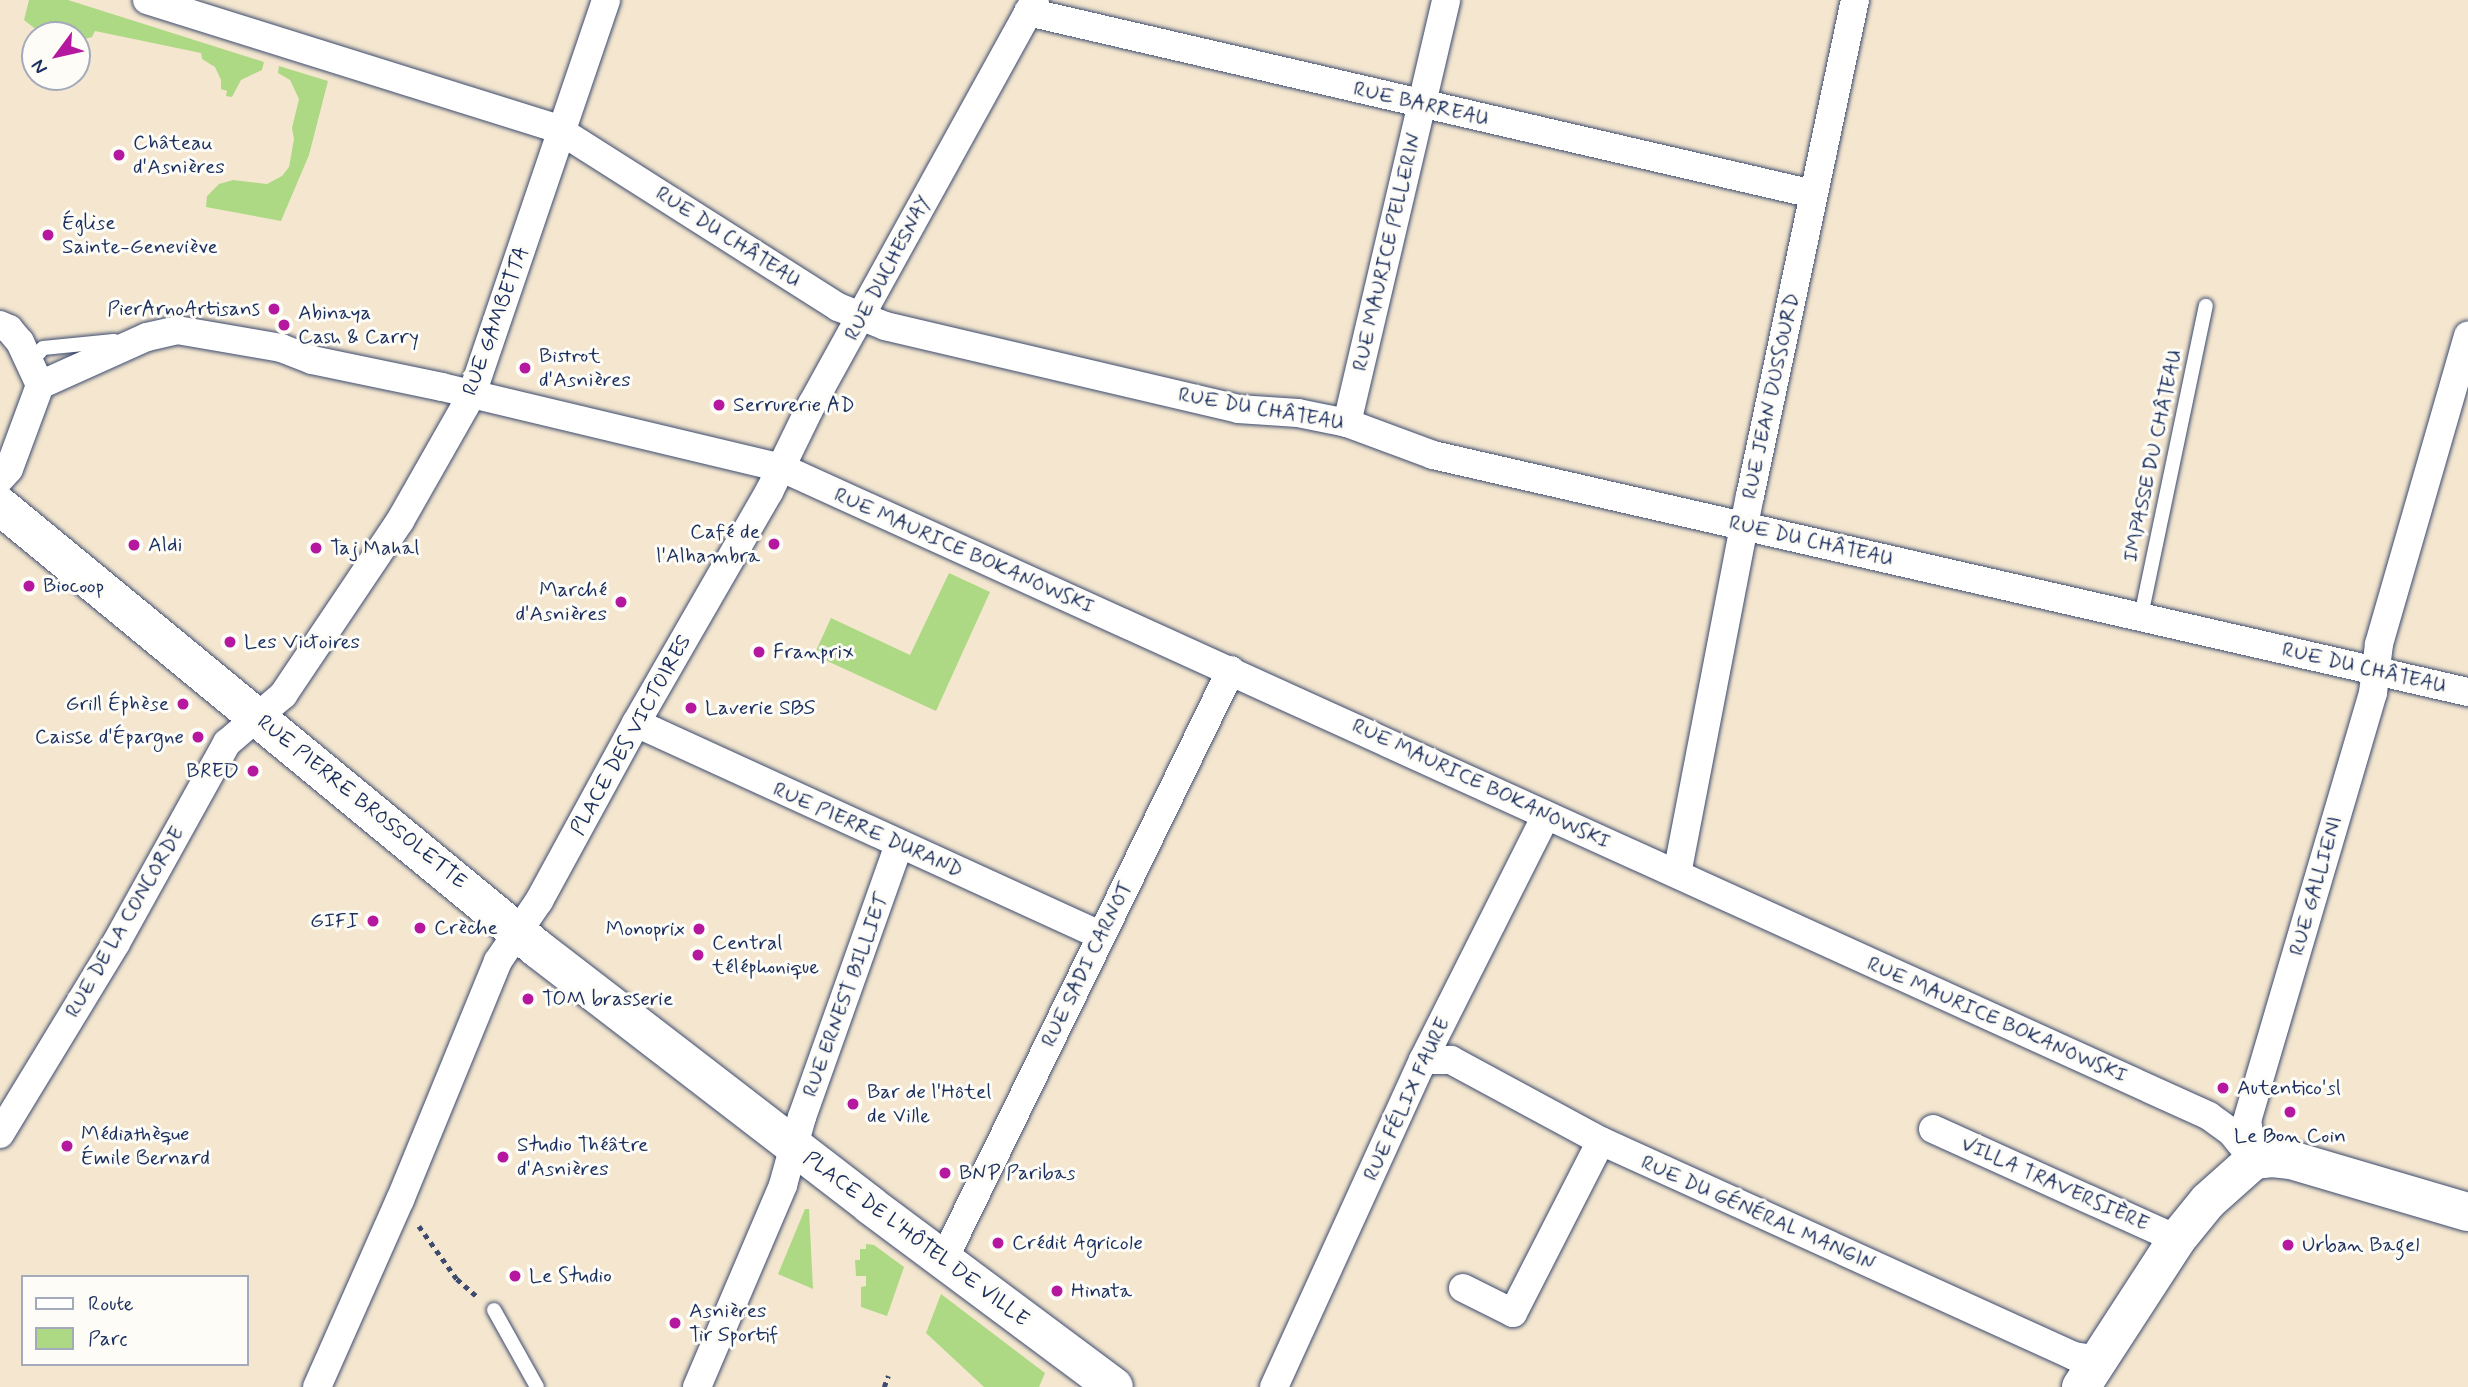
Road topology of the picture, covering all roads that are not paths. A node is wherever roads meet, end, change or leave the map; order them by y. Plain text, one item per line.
1 (147, 0) edge
2 (606, 0) edge
3 (1446, 0) edge
4 (1854, 0) edge
5 (1032, 6) edge
6 (1422, 105) junction
7 (564, 132) junction
8 (1813, 194) junction
9 (2207, 306) dead end
10 (860, 317) junction
11 (0, 325) edge
12 (2468, 337) edge
13 (35, 374) junction
14 (472, 394) junction
15 (1347, 423) junction
16 (782, 468) junction
17 (0, 479) edge
18 (0, 506) edge
19 (1745, 526) junction
20 (743, 537) joint
21 (2141, 616) junction
22 (1231, 670) junction
23 (2374, 670) junction
24 (2468, 692) edge
25 (258, 717) junction
26 (636, 723) junction
27 (1546, 815) junction
28 (899, 845) junction
29 (1677, 874) junction
30 (517, 931) junction
31 (1100, 935) junction
32 (1423, 1060) junction
33 (8, 1101) edge
34 (1933, 1129) dead end
35 (0, 1134) edge
36 (1601, 1141) junction
37 (794, 1146) junction
38 (2254, 1160) junction
39 (2468, 1212) edge
40 (2177, 1239) junction
41 (944, 1259) junction
42 (1463, 1288) dead end
43 (494, 1310) road end
44 (2090, 1374) edge
45 (317, 1387) edge
46 (537, 1387) edge
47 (697, 1387) edge
48 (1114, 1387) edge
49 (1274, 1387) edge

1 - 7 street, RUE DU CHÂTEAU
2 - 7 street, RUE GAMBETTA
3 - 6 street, RUE MAURICE PELLERIN
4 - 8 street, RUE JEAN DUSSOURD
5 - 6 street, RUE BARREAU
5 - 10 street, RUE DUCHESNAY
6 - 8 street, RUE BARREAU
6 - 15 street, RUE MAURICE PELLERIN
7 - 10 street, RUE DU CHÂTEAU
7 - 14 street, RUE GAMBETTA
8 - 19 street, RUE JEAN DUSSOURD
9 - 21 lane, IMPASSE DU CHÂTEAU
10 - 15 street, RUE DU CHÂTEAU
10 - 16 street, RUE DUCHESNAY
11 - 13 street
12 - 23 street, RUE GALLIENI
13 - 14 street
13 - 17 street
14 - 16 street, RUE MAURICE BOKANOWSKI
14 - 25 street, RUE GAMBETTA
15 - 19 street, RUE DU CHÂTEAU
16 - 20 street, RUE DUCHESNAY
16 - 22 street, RUE MAURICE BOKANOWSKI
18 - 25 main road, RUE PIERRE BROSSOLETTE
19 - 21 street, RUE DU CHÂTEAU
19 - 29 street, RUE JEAN DUSSOURD
20 - 26 street, PLACE DES VICTOIRES
21 - 23 street, RUE DU CHÂTEAU
22 - 27 street, RUE MAURICE BOKANOWSKI
22 - 31 street, RUE SADI CARNOT
23 - 24 street, RUE DU CHÂTEAU
23 - 38 street, RUE GALLIENI
25 - 30 main road, RUE PIERRE BROSSOLETTE
25 - 33 street, RUE DE LA CONCORDE
26 - 28 street, RUE PIERRE DURAND
26 - 30 street, PLACE DES VICTOIRES
27 - 29 street, RUE MAURICE BOKANOWSKI
27 - 32 street, RUE FÉLIX FAURE
28 - 31 street, RUE PIERRE DURAND
28 - 37 street, RUE ERNEST BILLIET
29 - 38 street, RUE MAURICE BOKANOWSKI
30 - 37 main road, RUE PIERRE BROSSOLETTE
30 - 45 street, PLACE DES VICTOIRES
31 - 41 street, RUE SADI CARNOT
32 - 36 street, RUE DU GÉNÉRAL MANGIN
32 - 49 street, RUE FÉLIX FAURE
33 - 35 street, RUE DE LA CONCORDE
34 - 40 street, VILLA TRAVERSIÈRE
36 - 42 street
36 - 44 street, RUE DU GÉNÉRAL MANGIN
37 - 41 main road, PLACE DE L'HÔTEL DE VILLE
37 - 47 street, PLACE DE L'HÔTEL DE VILLE
38 - 39 main road
38 - 40 main road
40 - 44 main road
41 - 48 main road, PLACE DE L'HÔTEL DE VILLE
43 - 46 lane

